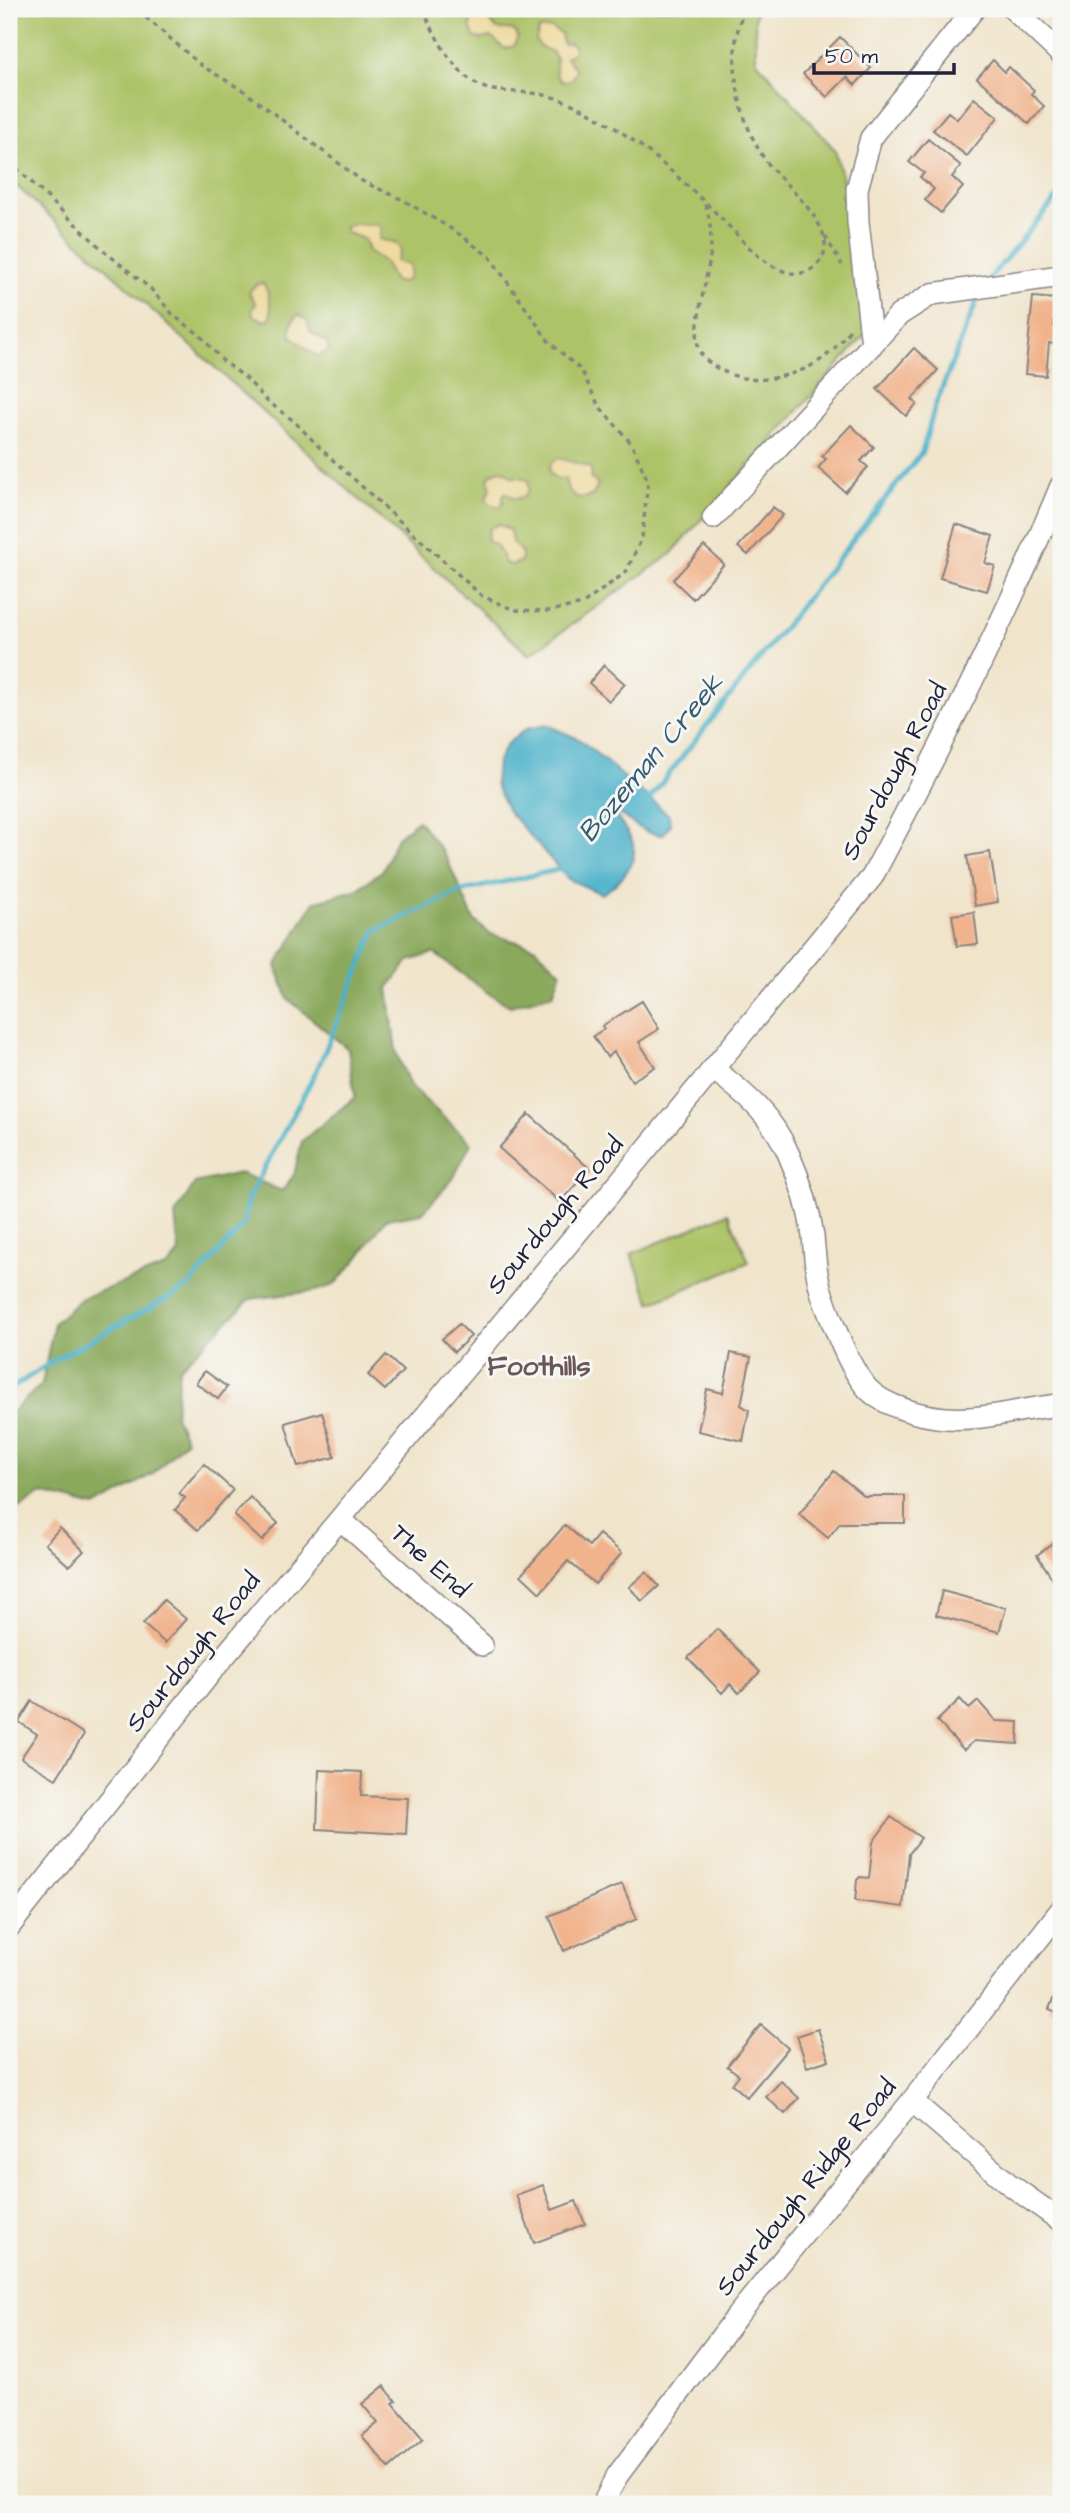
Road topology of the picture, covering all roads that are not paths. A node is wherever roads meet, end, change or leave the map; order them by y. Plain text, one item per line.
1 (974, 9) edge
2 (1013, 9) edge
3 (1061, 54) edge
4 (1061, 276) edge
5 (872, 345) junction
6 (1061, 486) edge
7 (713, 519) dead end
8 (713, 1069) junction
9 (1061, 1405) edge
10 (341, 1519) junction
11 (482, 1645) dead end
12 (1061, 1910) edge
13 (9, 1927) edge
14 (912, 2101) junction
15 (1061, 2221) edge
16 (603, 2504) edge

1 - 5 street
2 - 3 street
4 - 5 street
5 - 7 street
6 - 8 street, Sourdough Road
8 - 9 street
8 - 10 street, Sourdough Road
10 - 11 street, The End
10 - 13 street, Sourdough Road
12 - 14 street, Sourdough Ridge Road
14 - 15 street
14 - 16 street, Sourdough Ridge Road

